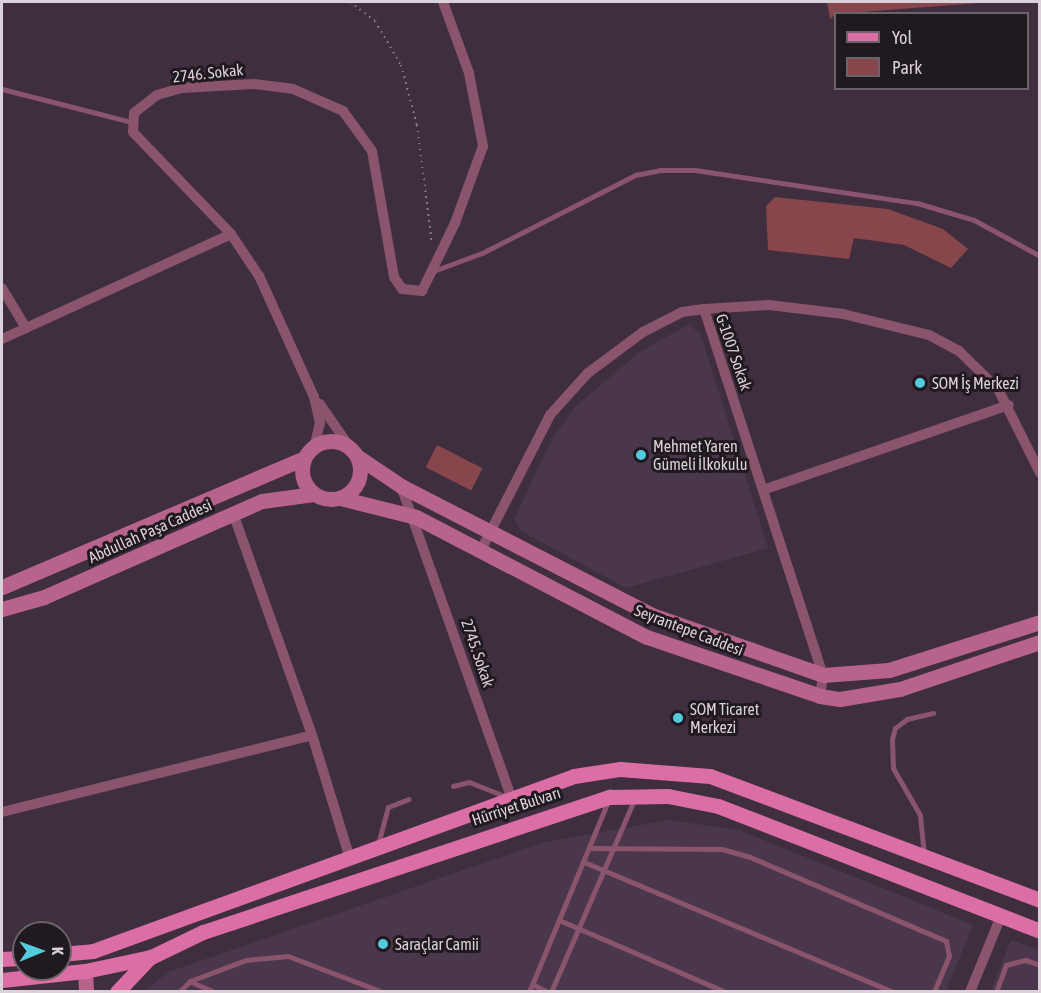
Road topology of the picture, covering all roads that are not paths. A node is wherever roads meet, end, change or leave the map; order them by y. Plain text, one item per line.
1 (442, 2) edge
2 (2, 89) edge
3 (131, 122) junction
4 (231, 234) junction
5 (1040, 256) edge
6 (436, 270) junction
7 (2, 288) edge
8 (704, 309) junction
9 (26, 328) junction
10 (2, 339) edge
11 (314, 397) junction
12 (1009, 405) junction
13 (315, 444) junction
14 (353, 452) junction
15 (303, 458) junction
16 (1040, 473) edge
17 (401, 486) junction
18 (763, 490) junction
19 (315, 494) junction
20 (340, 498) junction
21 (233, 513) junction
22 (416, 517) junction
23 (490, 531) junction
24 (482, 549) junction
25 (2, 587) edge
26 (2, 609) edge
27 (1040, 622) edge
28 (1040, 642) edge
29 (823, 675) junction
30 (820, 696) junction
31 (933, 714) dead end
32 (312, 735) junction
33 (453, 786) dead end
34 (610, 797) junction
35 (635, 797) junction
36 (409, 799) dead end
37 (512, 799) junction
38 (2, 812) edge
39 (377, 845) junction
40 (613, 848) junction
41 (590, 849) junction
42 (349, 855) junction
43 (924, 855) junction
44 (584, 862) junction
45 (604, 869) junction
46 (1040, 900) edge
47 (1001, 916) junction
48 (559, 920) junction
49 (578, 928) junction
50 (1040, 931) edge
51 (72, 953) edge
52 (72, 956) edge
53 (151, 957) junction
54 (1040, 965) edge
55 (86, 971) junction
56 (2, 980) edge
57 (190, 981) junction
58 (532, 984) junction
59 (86, 992) edge
60 (117, 992) edge
61 (179, 992) edge
62 (214, 992) edge
63 (383, 992) edge
64 (529, 992) edge
65 (550, 992) edge
66 (725, 992) edge
67 (893, 992) edge
68 (934, 992) edge
69 (970, 992) edge
70 (996, 992) edge

1 - 6 street, 2746. Sokak
2 - 3 lane
3 - 4 street
3 - 6 street, 2746. Sokak
4 - 9 street
4 - 11 street
5 - 6 lane
7 - 9 street
8 - 12 street
8 - 18 street, G-1007 Sokak
8 - 23 street, G-1007 Sokak
9 - 10 street
11 - 13 street
11 - 14 street
12 - 16 street
12 - 18 street
13 - 14 main road
13 - 15 main road
14 - 17 main road, Seyrantepe Caddesi
14 - 20 main road
15 - 19 main road
15 - 25 main road, Abdullah Paşa Caddesi
17 - 22 street, 2745. Sokak
17 - 23 main road, Seyrantepe Caddesi
18 - 29 street, G-1007 Sokak
19 - 20 main road
19 - 21 main road, Abdullah Paşa Caddesi
20 - 22 main road, Seyrantepe Caddesi
21 - 26 main road, Abdullah Paşa Caddesi
21 - 32 street
22 - 24 main road, Seyrantepe Caddesi
22 - 37 street, 2745. Sokak
23 - 24 street, G-1007 Sokak
23 - 29 main road, Seyrantepe Caddesi
24 - 30 main road, Seyrantepe Caddesi
27 - 29 main road, Seyrantepe Caddesi
28 - 30 main road, Seyrantepe Caddesi
29 - 30 street, G-1007 Sokak
31 - 43 lane
32 - 38 street
32 - 42 street
33 - 37 lane
34 - 35 main road, Hürriyet Bulvarı
34 - 41 lane
34 - 53 main road, Hürriyet Bulvarı
35 - 40 lane
35 - 47 main road, Hürriyet Bulvarı
36 - 39 lane
37 - 39 main road, Hürriyet Bulvarı
37 - 43 main road, Hürriyet Bulvarı
39 - 42 main road, Hürriyet Bulvarı
40 - 41 lane
40 - 45 lane
40 - 68 lane
41 - 44 lane
42 - 51 main road, Hürriyet Bulvarı
43 - 46 main road, Hürriyet Bulvarı
44 - 45 lane
44 - 48 lane
45 - 49 lane
45 - 67 lane
47 - 50 main road, Hürriyet Bulvarı
47 - 69 street
48 - 49 lane
48 - 58 lane
49 - 65 lane
49 - 66 lane
52 - 55 main road
53 - 55 main road, Hürriyet Bulvarı
53 - 60 main road
54 - 70 lane
55 - 56 main road, Hürriyet Bulvarı
55 - 59 main road
57 - 61 lane
57 - 62 lane
57 - 63 lane
58 - 64 lane
58 - 65 lane

